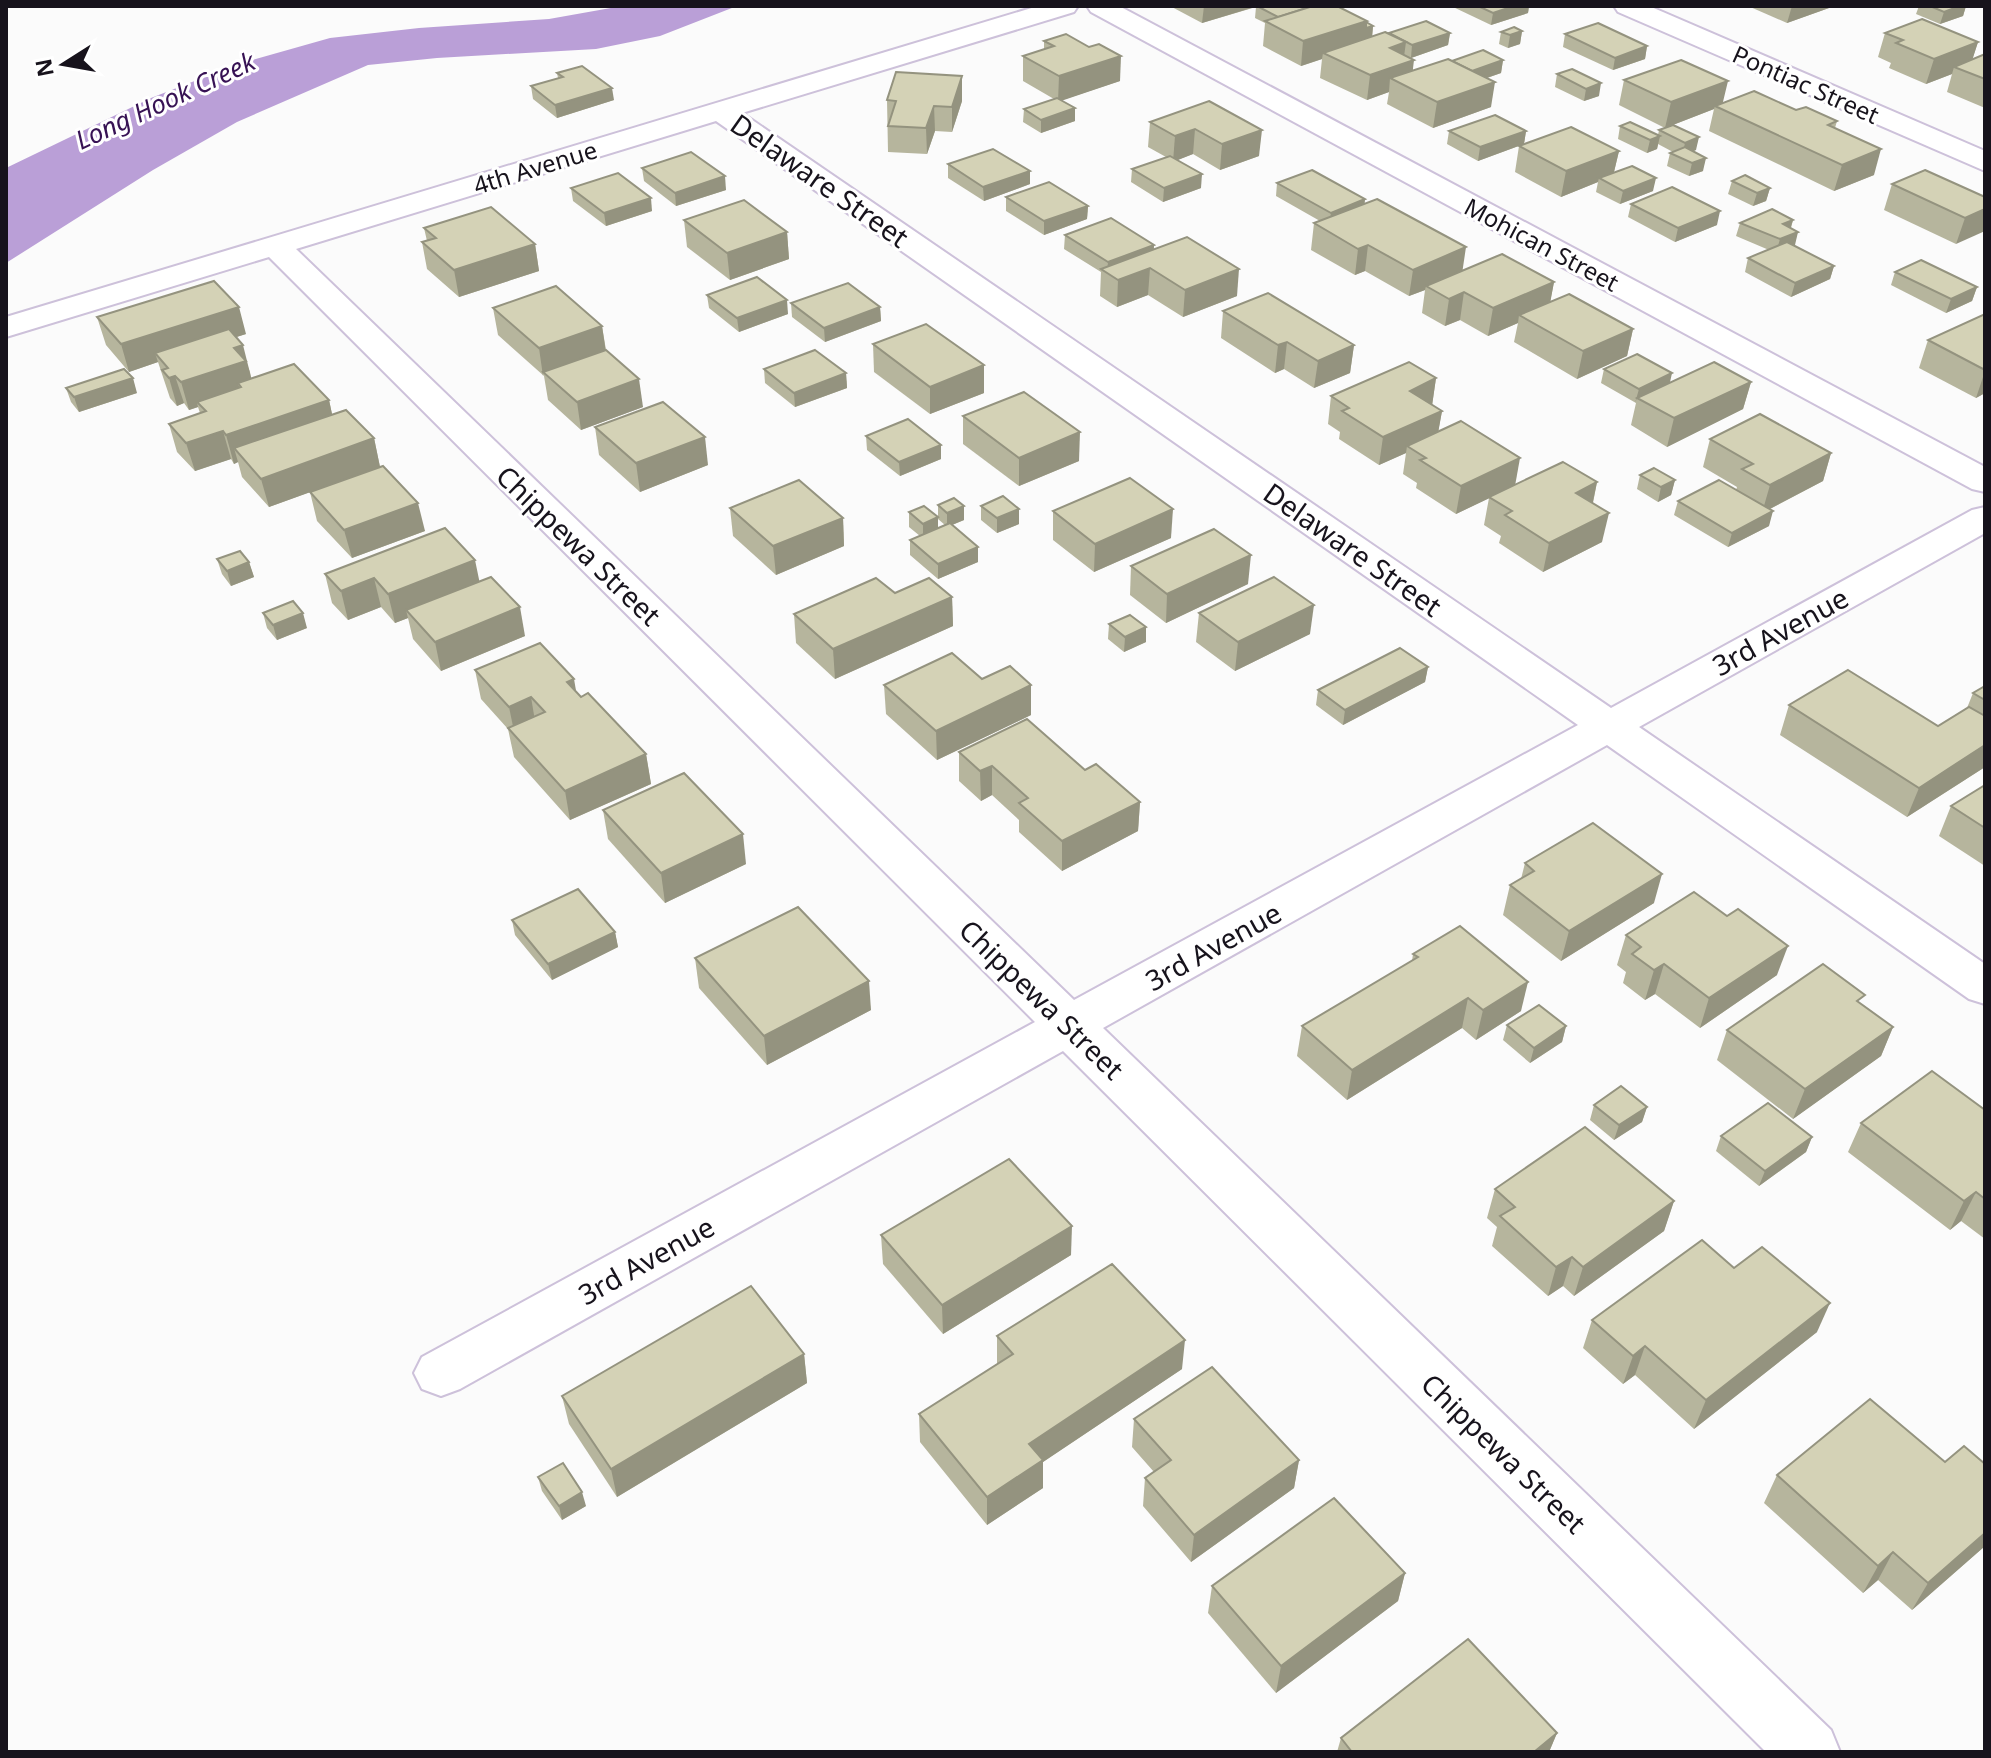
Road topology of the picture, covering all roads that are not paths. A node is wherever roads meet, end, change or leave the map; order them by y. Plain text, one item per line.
1 (1065, 6) edge
2 (1100, 6) edge
3 (1627, 6) edge
4 (721, 111) junction
5 (1985, 162) edge
6 (275, 246) junction
7 (6, 327) edge
8 (1985, 481) edge
9 (1985, 518) edge
10 (1609, 726) junction
11 (1985, 987) edge
12 (1069, 1026) junction
13 (441, 1373) dead end
14 (1809, 1752) edge

1 - 4 street, 4th Avenue
2 - 8 street, Mohican Street
3 - 5 street, Pontiac Street
4 - 6 street, 4th Avenue
4 - 10 street, Delaware Street
6 - 7 street, 4th Avenue
6 - 12 street, Chippewa Street
9 - 10 street, 3rd Avenue
10 - 11 street, Delaware Street
10 - 12 street, 3rd Avenue
12 - 13 street, 3rd Avenue
12 - 14 street, Chippewa Street

